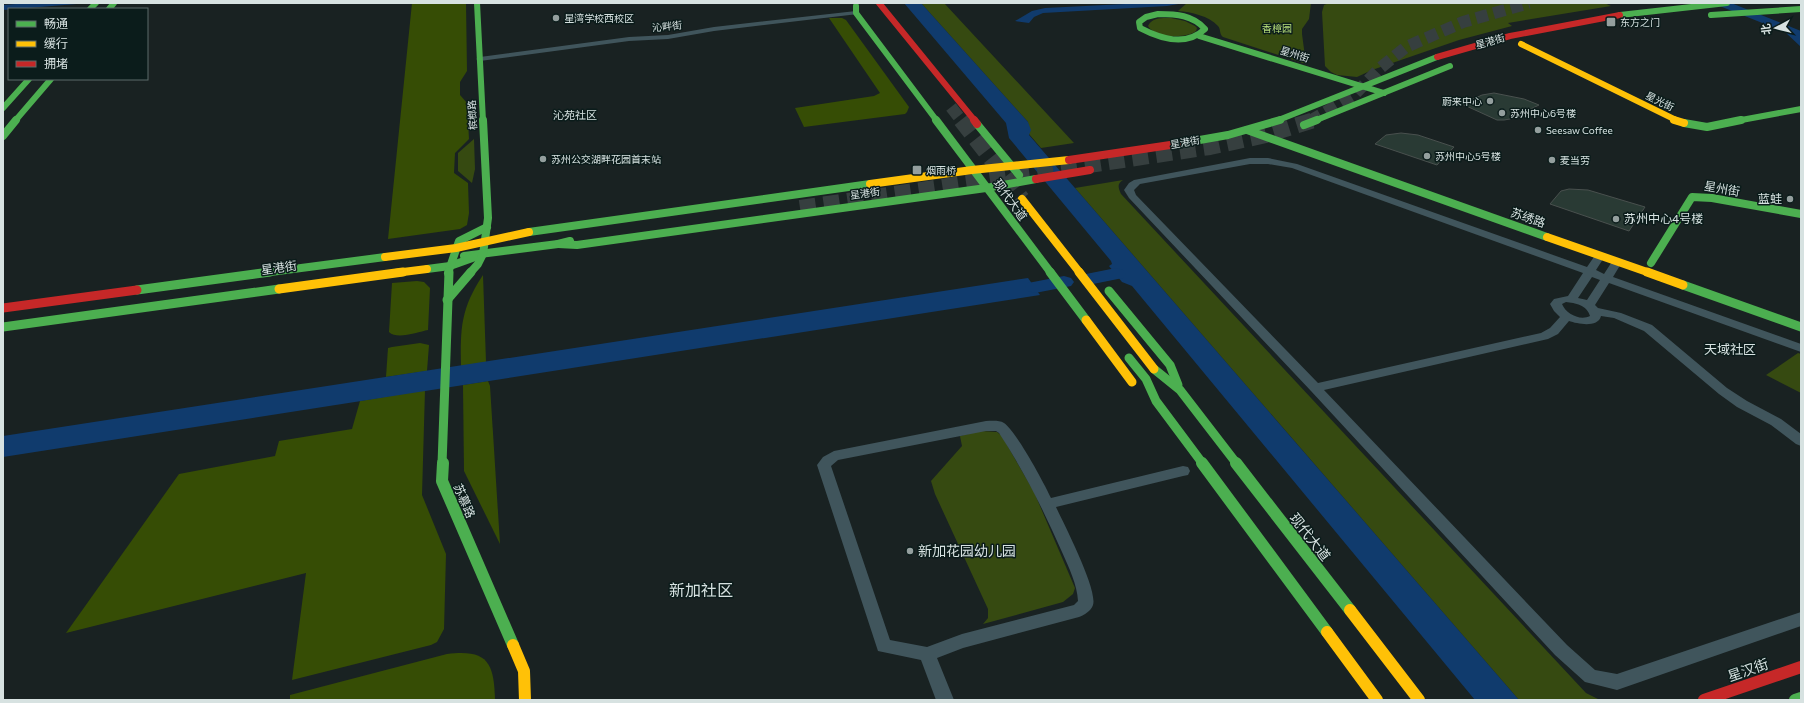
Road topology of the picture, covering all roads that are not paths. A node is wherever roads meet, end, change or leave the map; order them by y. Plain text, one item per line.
1 (477, 3) edge
2 (879, 3) edge
3 (1727, 3) edge
4 (1673, 6) edge
5 (856, 7) edge
6 (869, 7) edge
7 (1801, 9) edge
8 (1632, 23) dead end
9 (1613, 26) dead end
10 (1199, 36) junction
11 (1517, 45) joint
12 (480, 58) junction
13 (1457, 63) dead end
14 (28, 80) edge
15 (50, 80) edge
16 (1361, 86) junction
17 (1384, 93) junction
18 (946, 101) tunnel mouth
19 (3, 108) edge
20 (1801, 109) edge
21 (1261, 127) junction
22 (1294, 128) dead end
23 (1247, 130) junction
24 (1279, 133) junction
25 (3, 136) edge
26 (1263, 137) junction
27 (1251, 140) dead end
28 (1013, 167) junction
29 (1097, 169) dead end
30 (972, 170) junction
31 (1024, 182) junction
32 (986, 188) junction
33 (1437, 188) dead end
34 (1032, 191) dead end
35 (1022, 199) tunnel mouth
36 (1801, 214) edge
37 (487, 227) junction
38 (521, 235) junction
39 (484, 241) junction
40 (458, 244) junction
41 (558, 244) junction
42 (483, 254) junction
43 (1600, 256) junction
44 (1639, 258) dead end
45 (451, 262) junction
46 (1617, 262) junction
47 (1589, 272) junction
48 (1606, 278) junction
49 (1105, 285) dead end
50 (26, 295) dead end
51 (1572, 299) junction
52 (448, 300) junction
53 (3, 308) edge
54 (1592, 308) junction
55 (1567, 316) junction
56 (3, 318) edge
57 (1801, 326) edge
58 (3, 327) edge
59 (1801, 348) edge
60 (1122, 350) dead end
61 (1315, 388) junction
62 (1180, 390) junction
63 (1156, 401) junction
64 (1801, 441) edge
65 (1183, 471) dead end
66 (1048, 504) junction
67 (1801, 619) edge
68 (927, 654) junction
69 (1801, 667) edge
70 (1801, 698) edge
71 (526, 700) edge
72 (945, 700) edge
73 (1377, 700) edge
74 (1419, 700) edge
75 (1704, 700) edge
76 (1795, 700) edge

1 - 12 main road, 槟榔路
2 - 28 main road, 现代大道
3 - 4 main road, 星港街
4 - 16 main road, 星港街
5 - 6 main road
5 - 12 street, 沁畔街
5 - 30 main road, 现代大道
6 - 18 main road
7 - 8 main road
9 - 11 main road, 星港街
10 - 10 main road
10 - 16 main road, 星州街
11 - 20 main road, 星光街
12 - 37 main road, 槟榔路
13 - 17 main road
14 - 19 main road
15 - 25 main road
16 - 17 main road, 星州街
16 - 21 main road, 星港街
17 - 22 main road
21 - 23 main road, 星港街
21 - 24 main road
23 - 26 main road, 苏绣路
23 - 28 main road, 星港街
24 - 26 main road
24 - 33 main road
26 - 27 main road
26 - 43 main road, 苏绣路
28 - 30 main road, 星港街
28 - 31 main road, 现代大道
29 - 31 main road, 星港街
30 - 32 main road, 现代大道
30 - 38 main road, 星港街
31 - 32 main road, 星港街
31 - 34 main road, 现代大道
32 - 41 main road, 星港街
32 - 63 main road, 现代大道
35 - 62 main road, 现代大道
36 - 44 main road, 星州街
37 - 39 main road
37 - 40 main road
38 - 39 main road, 星港街
38 - 41 main road, 星港街
39 - 40 main road, 星港街
39 - 42 main road
40 - 45 main road, 苏慕路
40 - 50 main road
40 - 53 main road, 星港街
41 - 42 main road, 星港街
42 - 45 main road, 星港街
42 - 52 main road
43 - 46 main road, 苏绣路
43 - 47 street
45 - 52 main road, 苏慕路
45 - 56 main road, 星港街
45 - 58 main road
46 - 48 street
46 - 57 main road, 苏绣路
47 - 48 street
47 - 51 street
47 - 61 street
48 - 54 street
48 - 59 street
49 - 62 main road, 现代大道
51 - 54 street
51 - 55 street
52 - 71 main road, 苏慕路
54 - 55 street
54 - 64 street
55 - 61 street
60 - 63 main road, 现代大道
61 - 67 street
62 - 74 main road, 现代大道
63 - 73 main road, 现代大道
65 - 66 street
66 - 68 street
66 - 68 street
68 - 72 street
69 - 75 main road, 星汉街
70 - 76 main road

